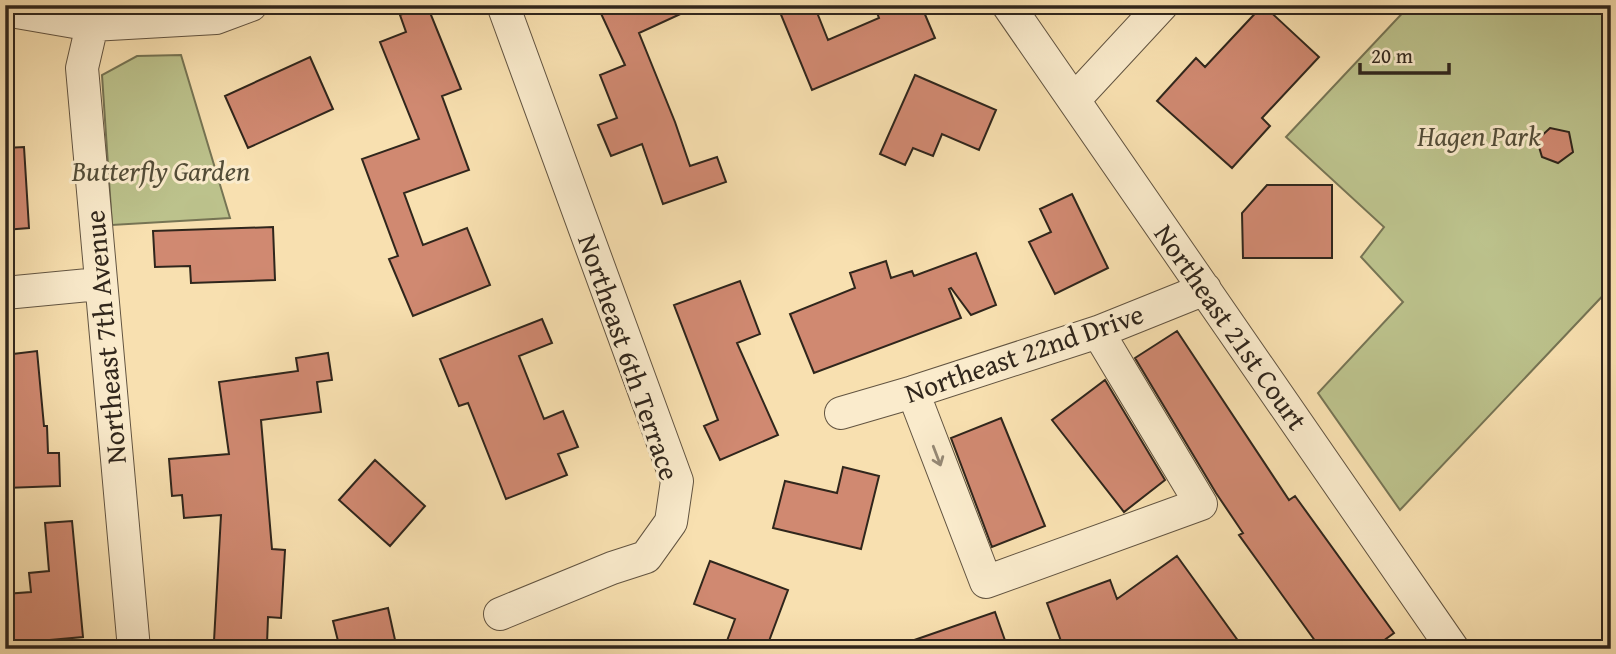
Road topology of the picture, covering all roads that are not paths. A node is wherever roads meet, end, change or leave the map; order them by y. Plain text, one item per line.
1 (251, 5) edge
2 (503, 5) edge
3 (1009, 5) edge
4 (1162, 5) edge
5 (5, 10) edge
6 (148, 14) edge
7 (92, 25) junction
8 (1074, 100) junction
9 (99, 284) junction
10 (1205, 289) junction
11 (5, 293) edge
12 (1098, 332) junction
13 (913, 392) junction
14 (841, 413) dead end
15 (500, 614) dead end
16 (134, 649) edge
17 (1453, 649) edge

1 - 6 street
2 - 15 street, Northeast 6th Terrace
3 - 8 street, Northeast 21st Court
4 - 8 street
5 - 7 street
6 - 7 street
7 - 9 street, Northeast 7th Avenue
8 - 10 street, Northeast 21st Court
9 - 11 street
9 - 16 street, Northeast 7th Avenue
10 - 12 street, Northeast 22nd Drive
10 - 17 street, Northeast 21st Court
12 - 13 street, Northeast 22nd Drive
13 -> 12 street
13 - 14 street, Northeast 22nd Drive

